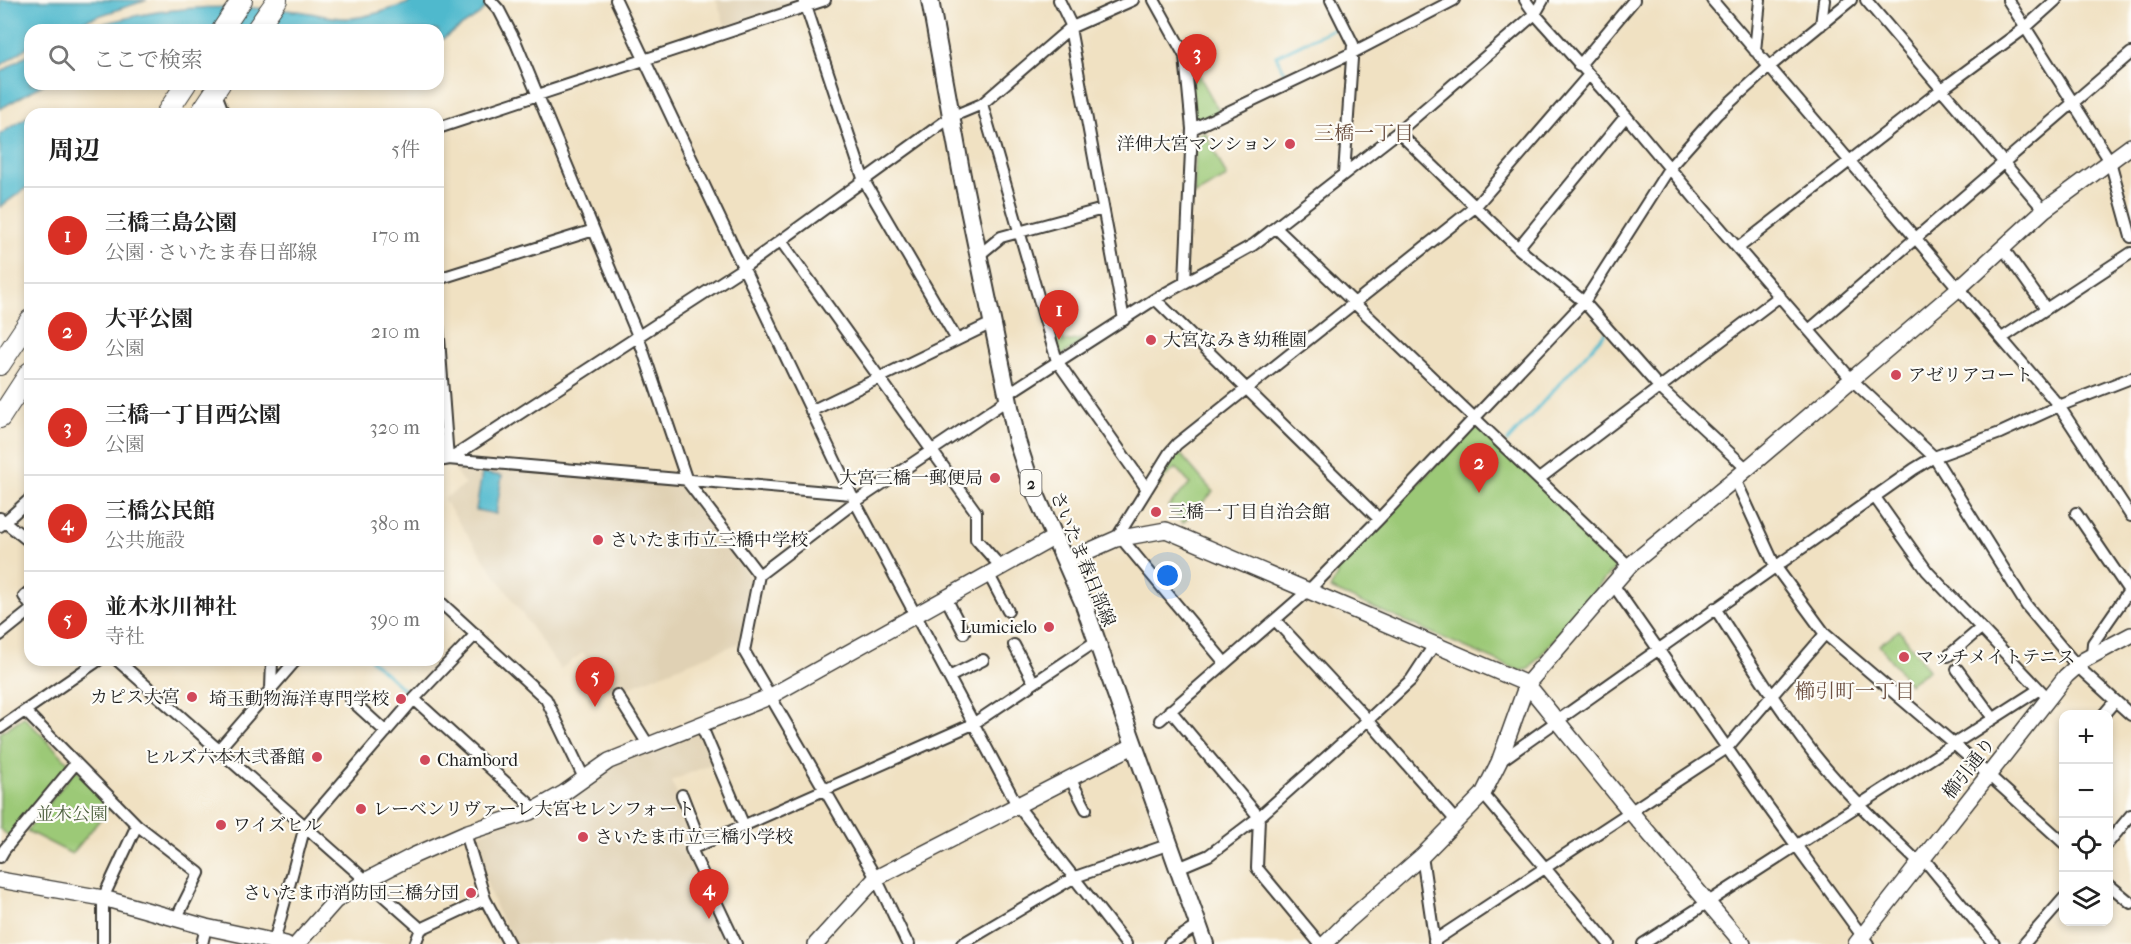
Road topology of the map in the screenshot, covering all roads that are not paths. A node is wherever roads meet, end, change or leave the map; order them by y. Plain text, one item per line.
1 (242, 0) edge
2 (490, 0) edge
3 (616, 0) edge
4 (825, 0) edge
5 (930, 0) edge
6 (1059, 0) edge
7 (1133, 0) edge
8 (1154, 0) edge
9 (1331, 0) edge
10 (1454, 0) edge
11 (1525, 0) edge
12 (1543, 0) edge
13 (1635, 0) edge
14 (1712, 0) edge
15 (1760, 0) edge
16 (1824, 0) edge
17 (1851, 0) edge
18 (1866, 0) edge
19 (2008, 0) edge
20 (2056, 0) edge
21 (276, 1) edge
22 (805, 3) edge
23 (1535, 14) junction
24 (226, 24) edge
25 (260, 24) edge
26 (1821, 26) junction
27 (1071, 27) junction
28 (2025, 28) junction
29 (1755, 51) junction
30 (1352, 52) junction
31 (2131, 53) edge
32 (644, 59) junction
33 (1579, 66) junction
34 (1769, 67) junction
35 (1588, 76) junction
36 (1942, 89) junction
37 (182, 90) edge
38 (217, 90) edge
39 (218, 90) edge
40 (537, 94) junction
41 (2073, 102) junction
42 (982, 104) junction
43 (170, 108) edge
44 (204, 108) edge
45 (223, 108) edge
46 (1626, 116) junction
47 (951, 117) junction
48 (444, 126) edge
49 (1192, 129) junction
50 (1398, 132) junction
51 (2131, 146) edge
52 (1849, 160) junction
53 (2110, 161) junction
54 (2003, 162) junction
55 (1670, 166) junction
56 (1344, 174) junction
57 (864, 181) junction
58 (1475, 207) junction
59 (1103, 208) junction
60 (2044, 210) junction
61 (1276, 228) junction
62 (594, 230) junction
63 (1019, 232) junction
64 (2131, 237) edge
65 (1915, 238) junction
66 (781, 241) junction
67 (1518, 248) junction
68 (1738, 248) junction
69 (2003, 248) junction
70 (2131, 253) edge
71 (978, 256) junction
72 (743, 268) junction
73 (444, 277) edge
74 (1185, 281) junction
75 (1959, 288) junction
76 (1780, 296) junction
77 (1155, 299) junction
78 (1356, 302) junction
79 (1584, 302) junction
80 (2046, 309) junction
81 (1124, 320) junction
82 (992, 323) junction
83 (24, 329) edge
84 (1809, 330) junction
85 (638, 336) junction
86 (2002, 338) junction
87 (957, 340) junction
88 (1057, 361) junction
89 (0, 365) edge
90 (878, 378) junction
91 (2131, 378) edge
92 (1852, 380) junction
93 (24, 381) edge
94 (1246, 388) junction
95 (1660, 388) junction
96 (1006, 397) junction
97 (2059, 406) junction
98 (812, 411) junction
99 (0, 418) edge
100 (1476, 418) junction
101 (931, 451) junction
102 (1934, 457) junction
103 (444, 459) edge
104 (444, 460) edge
105 (1741, 474) junction
106 (1539, 479) junction
107 (687, 481) junction
108 (1147, 489) junction
109 (1874, 496) junction
110 (853, 498) junction
111 (24, 504) edge
112 (2076, 513) dead end
113 (2131, 516) edge
114 (1380, 519) junction
115 (1, 522) edge
116 (1055, 537) junction
117 (24, 538) edge
118 (1118, 538) junction
119 (1066, 561) junction
120 (1629, 566) junction
121 (1775, 566) junction
122 (994, 570) junction
123 (759, 575) junction
124 (1612, 584) junction
125 (1308, 590) junction
126 (2130, 590) edge
127 (946, 598) junction
128 (444, 605) edge
129 (1715, 608) junction
130 (1008, 611) dead end
131 (916, 615) junction
132 (24, 616) edge
133 (1275, 620) junction
134 (1981, 628) junction
135 (964, 633) dead end
136 (476, 634) junction
137 (1825, 634) junction
138 (0, 635) edge
139 (2131, 635) edge
140 (1095, 642) junction
141 (1014, 645) dead end
142 (1434, 645) junction
143 (1658, 649) junction
144 (1948, 656) dead end
145 (2092, 656) junction
146 (983, 660) dead end
147 (1225, 663) junction
148 (90, 666) edge
149 (124, 666) edge
150 (272, 666) edge
151 (291, 666) edge
152 (2077, 666) junction
153 (1957, 669) dead end
154 (949, 677) junction
155 (1034, 683) junction
156 (1527, 684) junction
157 (271, 688) junction
158 (2043, 693) junction
159 (617, 695) dead end
160 (769, 697) junction
161 (1773, 697) junction
162 (350, 699) dead end
163 (414, 699) junction
164 (2115, 701) junction
165 (1170, 710) junction
166 (2107, 710) edge
167 (25, 711) junction
168 (2131, 715) edge
169 (1994, 718) junction
170 (1160, 720) dead end
171 (1368, 720) junction
172 (1557, 722) junction
173 (973, 724) junction
174 (701, 725) junction
175 (0, 728) edge
176 (386, 732) junction
177 (1953, 743) junction
178 (650, 746) junction
179 (1133, 746) junction
180 (1727, 748) junction
181 (219, 749) junction
182 (1499, 762) junction
183 (76, 764) junction
184 (1989, 775) junction
185 (584, 778) junction
186 (1070, 778) junction
187 (825, 790) junction
188 (1484, 794) junction
189 (682, 795) dead end
190 (1017, 805) junction
191 (1860, 805) junction
192 (535, 809) junction
193 (1086, 809) dead end
194 (1630, 811) junction
195 (2131, 815) edge
196 (1259, 817) junction
197 (1457, 822) junction
198 (137, 825) junction
199 (305, 826) junction
200 (744, 826) junction
201 (465, 833) junction
202 (2059, 838) edge
203 (2113, 838) edge
204 (701, 844) junction
205 (1170, 844) junction
206 (1796, 845) junction
207 (1422, 856) junction
208 (0, 857) edge
209 (1921, 861) junction
210 (1179, 868) junction
211 (1546, 868) junction
212 (1075, 877) junction
213 (876, 878) junction
214 (0, 880) edge
215 (367, 880) junction
216 (2113, 887) edge
217 (103, 898) junction
218 (485, 899) junction
219 (1707, 902) junction
220 (2131, 903) edge
221 (2059, 904) edge
222 (176, 919) junction
223 (1199, 925) junction
224 (206, 927) junction
225 (421, 930) junction
226 (1862, 941) edge
227 (269, 942) edge
228 (1435, 942) edge
229 (102, 944) edge
230 (202, 944) edge
231 (297, 944) edge
232 (415, 944) edge
233 (509, 944) edge
234 (736, 944) edge
235 (816, 944) edge
236 (909, 944) edge
237 (962, 944) edge
238 (1126, 944) edge
239 (1169, 944) edge
240 (1205, 944) edge
241 (1320, 944) edge
242 (1325, 944) edge
243 (1609, 944) edge
244 (1642, 944) edge
245 (1743, 944) edge
246 (1994, 944) edge
247 (2025, 944) edge

1 - 24 highway
2 - 40 street
3 - 32 street
4 - 22 street
5 - 47 main road, さいたま春日部線 / 2
6 - 27 street
7 - 27 street
8 - 49 street
9 - 30 street
10 - 30 street
11 - 23 street
12 - 23 street
13 - 33 street
14 - 29 street
15 - 29 street
16 - 26 street
17 - 26 street
18 - 36 street
19 - 28 street
20 - 28 street
21 - 25 highway
22 - 32 street
22 - 57 street
23 - 33 street
23 - 50 street
26 - 34 street
27 - 42 street
27 - 59 street
28 - 36 street
28 - 41 street
29 - 34 street
30 - 49 street
30 - 56 street
31 - 41 street
32 - 40 street
32 - 72 street
33 - 35 street
34 - 52 street
34 - 55 street
35 - 46 street
35 - 58 street
36 - 52 street
36 - 54 street
37 - 43 highway
38 - 44 highway
39 - 45 street
40 - 48 street
40 - 62 street
41 - 53 street
41 - 54 street
42 - 47 street
42 - 63 street
46 - 55 street
46 - 67 street
47 - 57 street
47 - 71 main road, さいたま春日部線 / 2
49 - 74 street
50 - 56 street
50 - 58 street
51 - 53 street
52 - 65 street
52 - 68 street
53 - 60 street
53 - 64 street
54 - 60 street
54 - 65 street
55 - 68 street
55 - 79 street
56 - 61 street
57 - 66 street
57 - 87 street
58 - 67 street
58 - 78 street
59 - 63 street
59 - 81 street
60 - 69 street
61 - 74 street
61 - 78 street
62 - 73 street
62 - 85 street
63 - 71 street
63 - 88 street
65 - 75 street
65 - 84 street
66 - 72 street
66 - 90 street
67 - 79 street
68 - 76 street
69 - 75 street
69 - 80 street
70 - 80 street
71 - 82 main road, さいたま春日部線 / 2
72 - 85 street
72 - 98 street
74 - 77 street
75 - 86 street
75 - 92 street
76 - 84 street
76 - 95 street
77 - 81 street
77 - 94 street
78 - 94 street
78 - 100 street
79 - 95 street
79 - 100 street
80 - 86 street
81 - 88 street
82 - 87 street
82 - 96 main road, さいたま春日部線 / 2
83 - 89 highway
84 - 92 street
85 - 103 street
85 - 107 street
86 - 97 street
87 - 90 street
88 - 96 street
88 - 108 street
90 - 98 street
90 - 101 street
91 - 97 street
92 - 102 street
92 - 105 street
93 - 99 highway
94 - 108 street
94 - 114 street
95 - 105 street
95 - 106 street
96 - 101 street
96 - 116 main road, さいたま春日部線 / 2
97 - 102 street
97 - 113 street
98 - 110 street
100 - 106 street
100 - 114 street
101 - 110 street
101 - 122 street
102 - 109 street
102 - 152 street
104 - 107 street
105 - 120 street
105 - 121 street
106 - 120 street
107 - 110 street
107 - 123 street
108 - 118 street
109 - 121 street
109 - 134 street
110 - 123 street
110 - 131 street
111 - 115 street
112 - 126 street
114 - 125 street
115 - 117 street
116 - 119 main road, さいたま春日部線 / 2
116 - 122 street
118 - 119 street
118 - 125 street
118 - 147 street
119 - 140 main road, さいたま春日部線 / 2
120 - 124 street
121 - 129 street
121 - 137 street
122 - 127 street
122 - 130 street
123 - 160 street
124 - 143 street
124 - 156 street
125 - 133 street
125 - 142 street
126 - 145 street
127 - 131 street
127 - 135 street
128 - 136 street
129 - 143 street
129 - 161 street
131 - 154 street
131 - 160 street
132 - 138 street
133 - 147 street
133 - 171 street
134 - 144 street
134 - 158 street
136 - 163 street
136 - 185 street
137 - 161 street
137 - 177 street
139 - 145 street, 櫛引通り
140 - 155 street
140 - 179 main road, さいたま春日部線 / 2
141 - 155 street
142 - 156 street
142 - 171 street
143 - 172 street
143 - 180 street
145 - 152 street, 櫛引通り
146 - 154 street
147 - 165 street
148 - 167 street
149 - 181 street
150 - 157 street
151 - 157 street
152 - 158 street, 櫛引通り
152 - 164 street
153 - 169 street
154 - 173 street
155 - 173 street
156 - 172 street
156 - 182 street
157 - 181 street
158 - 169 street
158 - 184 street, 櫛引通り
159 - 178 street
160 - 174 street
160 - 187 street
161 - 180 street
161 - 191 street
162 - 176 street
163 - 176 street
163 - 192 street
164 - 166 street
164 - 168 street
165 - 170 street
165 - 196 street
167 - 175 street
167 - 183 street
169 - 177 street
171 - 196 street
171 - 197 street
172 - 182 street
172 - 194 street
173 - 187 street
173 - 190 street
174 - 178 street
174 - 200 street
176 - 199 street
177 - 184 street
177 - 191 street
178 - 185 street
179 - 186 street
179 - 205 main road, さいたま春日部線 / 2
180 - 194 street
180 - 206 street
181 - 199 street
182 - 188 street
183 - 198 street
183 - 208 street
184 - 202 street
184 - 209 street, 櫛引通り
185 - 192 street
186 - 190 street
186 - 193 street
187 - 200 street
187 - 213 street
188 - 197 street
188 - 211 street
189 - 204 street
190 - 212 street
190 - 213 street
191 - 206 street
191 - 209 street
192 - 201 street
194 - 211 street
194 - 219 street
195 - 203 street
196 - 210 street
196 - 241 street
197 - 207 street
198 - 217 street
198 - 222 street
199 - 215 street
199 - 227 street
200 - 204 street
201 - 215 street
201 - 218 street
204 - 234 street
205 - 210 main road, さいたま春日部線 / 2
205 - 212 street
206 - 219 street
206 - 226 street
207 - 228 street
207 - 242 street
209 - 226 street, 櫛引通り
209 - 246 street
210 - 223 main road, さいたま春日部線 / 2
211 - 228 street
211 - 243 street
212 - 237 street
212 - 238 street
213 - 235 street
213 - 236 street
214 - 217 street
215 - 225 street
215 - 231 street
216 - 220 street
217 - 222 street
217 - 229 street
218 - 225 street
218 - 233 street
219 - 244 street
219 - 245 street
221 - 247 street
222 - 224 street
223 - 239 street
223 - 240 main road, さいたま春日部線 / 2
224 - 227 street
224 - 230 street
225 - 232 street

